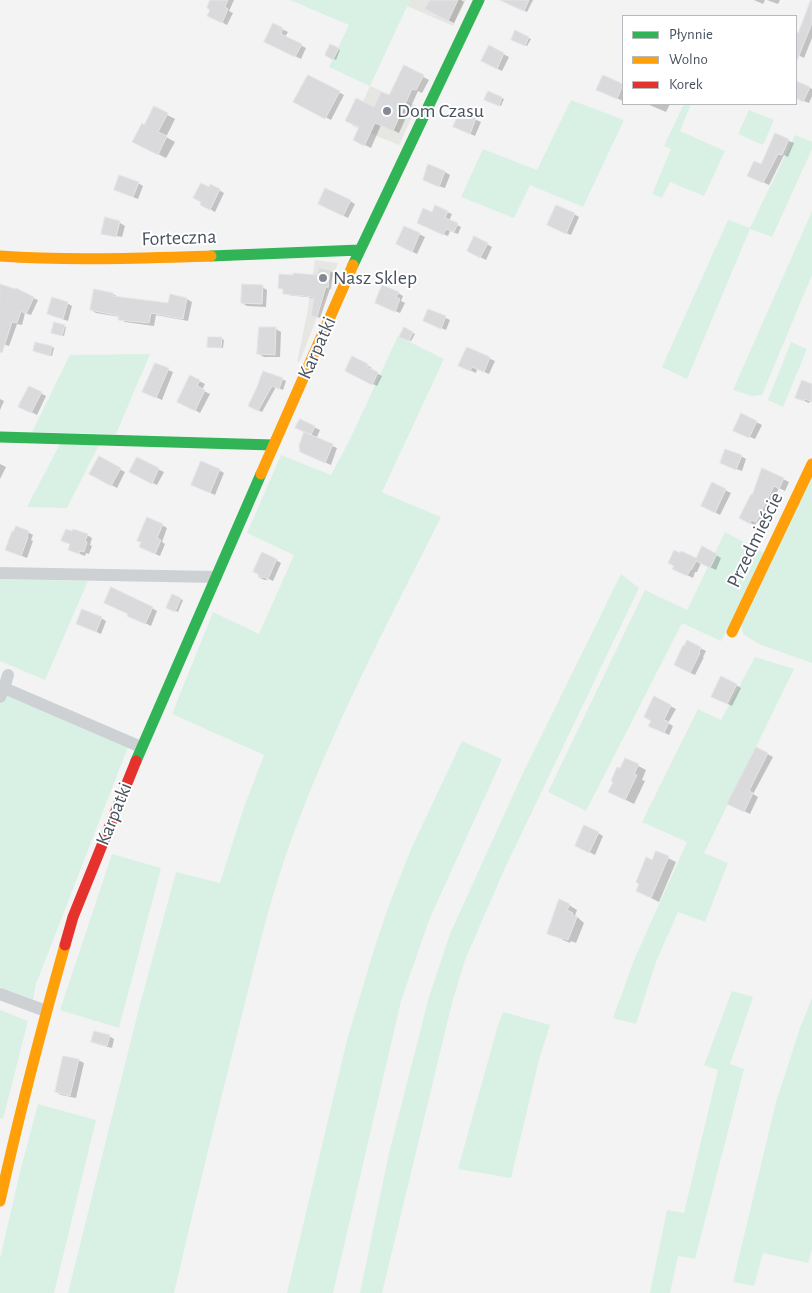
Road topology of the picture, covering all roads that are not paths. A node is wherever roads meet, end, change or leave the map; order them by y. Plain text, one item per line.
1 (479, 0) edge
2 (360, 250) junction
3 (0, 256) edge
4 (0, 437) edge
5 (273, 445) junction
6 (812, 464) edge
7 (0, 573) edge
8 (216, 577) junction
9 (732, 632) dead end
10 (8, 675) dead end
11 (2, 692) edge
12 (141, 747) junction
13 (0, 994) edge
14 (46, 1011) junction
15 (0, 1201) edge

1 - 2 street, Karpatki
2 - 3 street, Forteczna
2 - 5 street, Karpatki
4 - 5 street
5 - 8 street, Karpatki
6 - 9 street, Przedmieście
7 - 8 street
8 - 12 street, Karpatki
10 - 11 street
11 - 12 street
12 - 14 street, Karpatki
13 - 14 street
14 - 15 street, Karpatki

